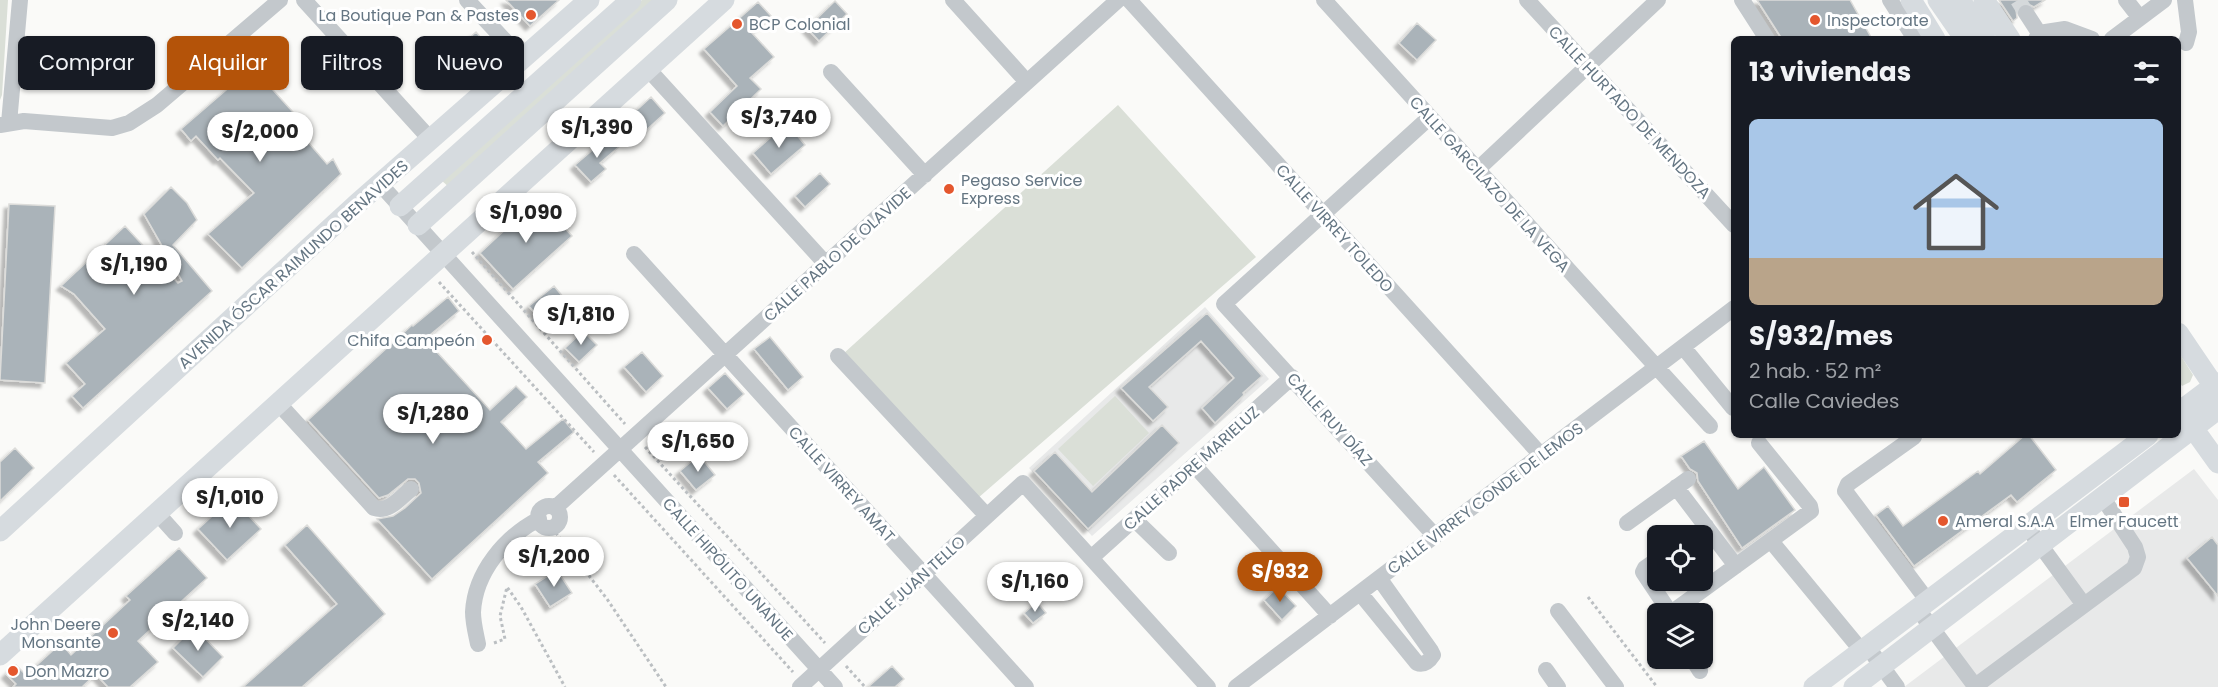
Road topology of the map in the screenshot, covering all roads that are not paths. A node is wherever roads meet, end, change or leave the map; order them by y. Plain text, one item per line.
1 (20, 0) edge
2 (280, 0) edge
3 (304, 0) edge
4 (467, 0) edge
5 (632, 0) edge
6 (667, 0) edge
7 (724, 0) edge
8 (953, 0) edge
9 (1118, 0) edge
10 (1129, 0) edge
11 (1324, 0) edge
12 (1527, 0) edge
13 (1658, 0) edge
14 (1742, 0) edge
15 (1890, 0) edge
16 (1911, 0) edge
17 (1938, 0) edge
18 (1960, 0) edge
19 (1984, 0) edge
20 (2126, 0) edge
21 (2164, 0) edge
22 (2185, 0) edge
23 (586, 3) edge
24 (2026, 13) tunnel mouth
25 (2140, 18) junction
26 (602, 27) junction
27 (501, 36) edge
28 (1765, 36) edge
29 (1913, 36) edge
30 (1933, 36) edge
31 (1963, 36) edge
32 (1983, 36) edge
33 (2008, 36) edge
34 (2038, 36) edge
35 (2084, 36) edge
36 (2116, 36) edge
37 (2186, 42) dead end
38 (524, 57) edge
39 (1588, 66) junction
40 (648, 69) junction
41 (831, 72) dead end
42 (1027, 82) junction
43 (487, 90) edge
44 (1430, 117) junction
45 (5, 124) edge
46 (431, 140) junction
47 (1478, 169) junction
48 (925, 175) junction
49 (380, 184) junction
50 (400, 206) junction
51 (1323, 214) junction
52 (1731, 222) edge
53 (418, 225) junction
54 (634, 254) dead end
55 (444, 255) junction
56 (826, 264) junction
57 (1731, 310) edge
58 (2181, 337) edge
59 (1683, 347) junction
60 (725, 355) junction
61 (838, 356) dead end
62 (1657, 367) junction
63 (1292, 377) junction
64 (2217, 387) edge
65 (279, 404) junction
66 (1731, 406) edge
67 (2181, 409) edge
68 (2218, 409) edge
69 (2181, 413) edge
70 (1710, 426) dead end
71 (2193, 428) junction
72 (2181, 437) edge
73 (1913, 438) edge
74 (2144, 438) edge
75 (2180, 438) edge
76 (1759, 443) dead end
77 (620, 449) junction
78 (1541, 455) junction
79 (2218, 463) edge
80 (1194, 465) junction
81 (411, 489) dead end
82 (2103, 498) junction
83 (157, 513) junction
84 (987, 516) junction
85 (1134, 519) junction
86 (1627, 523) dead end
87 (1697, 525) edge
88 (2026, 526) junction
89 (0, 531) edge
90 (175, 533) dead end
91 (1435, 536) junction
92 (1771, 541) junction
93 (1713, 544) edge
94 (2041, 546) junction
95 (1169, 553) dead end
96 (1091, 558) junction
97 (1737, 566) junction
98 (924, 574) junction
99 (1379, 578) junction
100 (1360, 593) junction
101 (1685, 603) edge
102 (1922, 604) junction
103 (2084, 605) junction
104 (1558, 611) dead end
105 (1330, 616) junction
106 (1932, 628) junction
107 (482, 645) road end
108 (1864, 648) junction
109 (0, 655) edge
110 (1881, 666) junction
111 (818, 668) junction
112 (1546, 670) dead end
113 (802, 685) edge
114 (1974, 686) edge
115 (835, 687) edge
116 (1026, 687) edge
117 (1208, 687) edge
118 (1236, 687) edge
119 (1558, 687) edge
120 (1616, 687) edge
121 (1814, 687) edge
122 (1854, 687) edge
123 (1897, 687) edge

1 - 45 street
2 - 45 street
3 - 46 street
4 - 27 street
5 - 26 main road, AVENIDA ÓSCAR RAIMUNDO BENAVIDES
6 - 53 main road
7 - 40 main road
8 - 42 street
9 - 42 street, CALLE PABLO DE OLAVIDE
10 - 51 street, CALLE VIRREY TOLEDO
11 - 44 street, CALLE GARCILAZO DE LA VEGA
12 - 39 street, CALLE HURTADO DE MENDOZA
13 - 39 street
14 - 28 street
15 - 29 street
16 - 30 main road
17 - 31 main road
18 - 32 main road
19 - 33 main road
20 - 25 street
21 - 25 street
22 - 37 street
23 - 26 main road
23 - 38 main road, AVENIDA ÓSCAR RAIMUNDO BENAVIDES
24 - 34 street
25 - 36 street
26 - 50 main road, AVENIDA ÓSCAR RAIMUNDO BENAVIDES
34 - 35 street
39 - 47 street
39 - 52 street, CALLE HURTADO DE MENDOZA
40 - 55 main road
40 - 56 street
41 - 48 street
42 - 48 street, CALLE PABLO DE OLAVIDE
43 - 46 main road, AVENIDA ÓSCAR RAIMUNDO BENAVIDES
44 - 47 street, CALLE GARCILAZO DE LA VEGA
44 - 51 street
46 - 49 main road, AVENIDA ÓSCAR RAIMUNDO BENAVIDES
47 - 62 street, CALLE GARCILAZO DE LA VEGA
48 - 56 street, CALLE PABLO DE OLAVIDE
49 - 50 street, CALLE HIPÓLITO UNANUE
49 - 89 main road, AVENIDA ÓSCAR RAIMUNDO BENAVIDES
50 - 53 street, CALLE HIPÓLITO UNANUE
51 - 63 street, CALLE RUY DÍAZ
51 - 78 street, CALLE VIRREY TOLEDO
53 - 55 street, CALLE HIPÓLITO UNANUE
54 - 60 street, CALLE VIRREY AMAT
55 - 65 main road
55 - 77 street, CALLE HIPÓLITO UNANUE
56 - 60 street, CALLE PABLO DE OLAVIDE
57 - 59 street, CALLE VIRREY CONDE DE LEMOS
58 - 64 main road
59 - 62 street, CALLE VIRREY CONDE DE LEMOS
59 - 66 street
60 - 77 street, CALLE PABLO DE OLAVIDE
60 - 98 street, CALLE VIRREY AMAT
61 - 84 street
62 - 70 street, CALLE GARCILAZO DE LA VEGA
62 - 78 street, CALLE VIRREY CONDE DE LEMOS
63 - 80 street, CALLE PADRE MARIELUZ
63 - 91 street, CALLE RUY DÍAZ
64 - 67 main road
65 - 81 street
65 - 83 main road
68 - 71 main road
69 - 71 main road
71 - 72 main road
71 - 79 main road
73 - 102 street
74 - 88 main road
75 - 82 main road
76 - 92 street
77 - 107 street, CALLE PABLO DE OLAVIDE
77 - 111 street, CALLE HIPÓLITO UNANUE
78 - 91 street, CALLE VIRREY CONDE DE LEMOS
80 - 85 street, CALLE PADRE MARIELUZ
80 - 105 street
82 - 94 main road
82 - 103 street
83 - 90 street
83 - 109 main road
84 - 96 street, CALLE JUAN TELLO
84 - 98 street, CALLE JUAN TELLO
85 - 95 street
85 - 96 street, CALLE PADRE MARIELUZ
86 - 87 street
88 - 94 street
88 - 102 main road
91 - 99 street, CALLE VIRREY CONDE DE LEMOS
92 - 97 street
92 - 108 street
93 - 97 street
94 - 103 street
94 - 106 main road
96 - 117 street
97 - 101 street
98 - 111 street, CALLE JUAN TELLO
98 - 116 street, CALLE VIRREY AMAT
99 - 100 street, CALLE VIRREY CONDE DE LEMOS
99 - 100 street
100 - 105 street, CALLE VIRREY CONDE DE LEMOS
102 - 106 street
102 - 108 main road
103 - 114 street
104 - 120 street
105 - 118 street, CALLE VIRREY CONDE DE LEMOS
106 - 110 main road
106 - 114 street
108 - 110 street
108 - 121 main road
110 - 122 main road
110 - 123 street
111 - 113 street, CALLE JUAN TELLO
111 - 115 street, CALLE HIPÓLITO UNANUE
112 - 119 street

